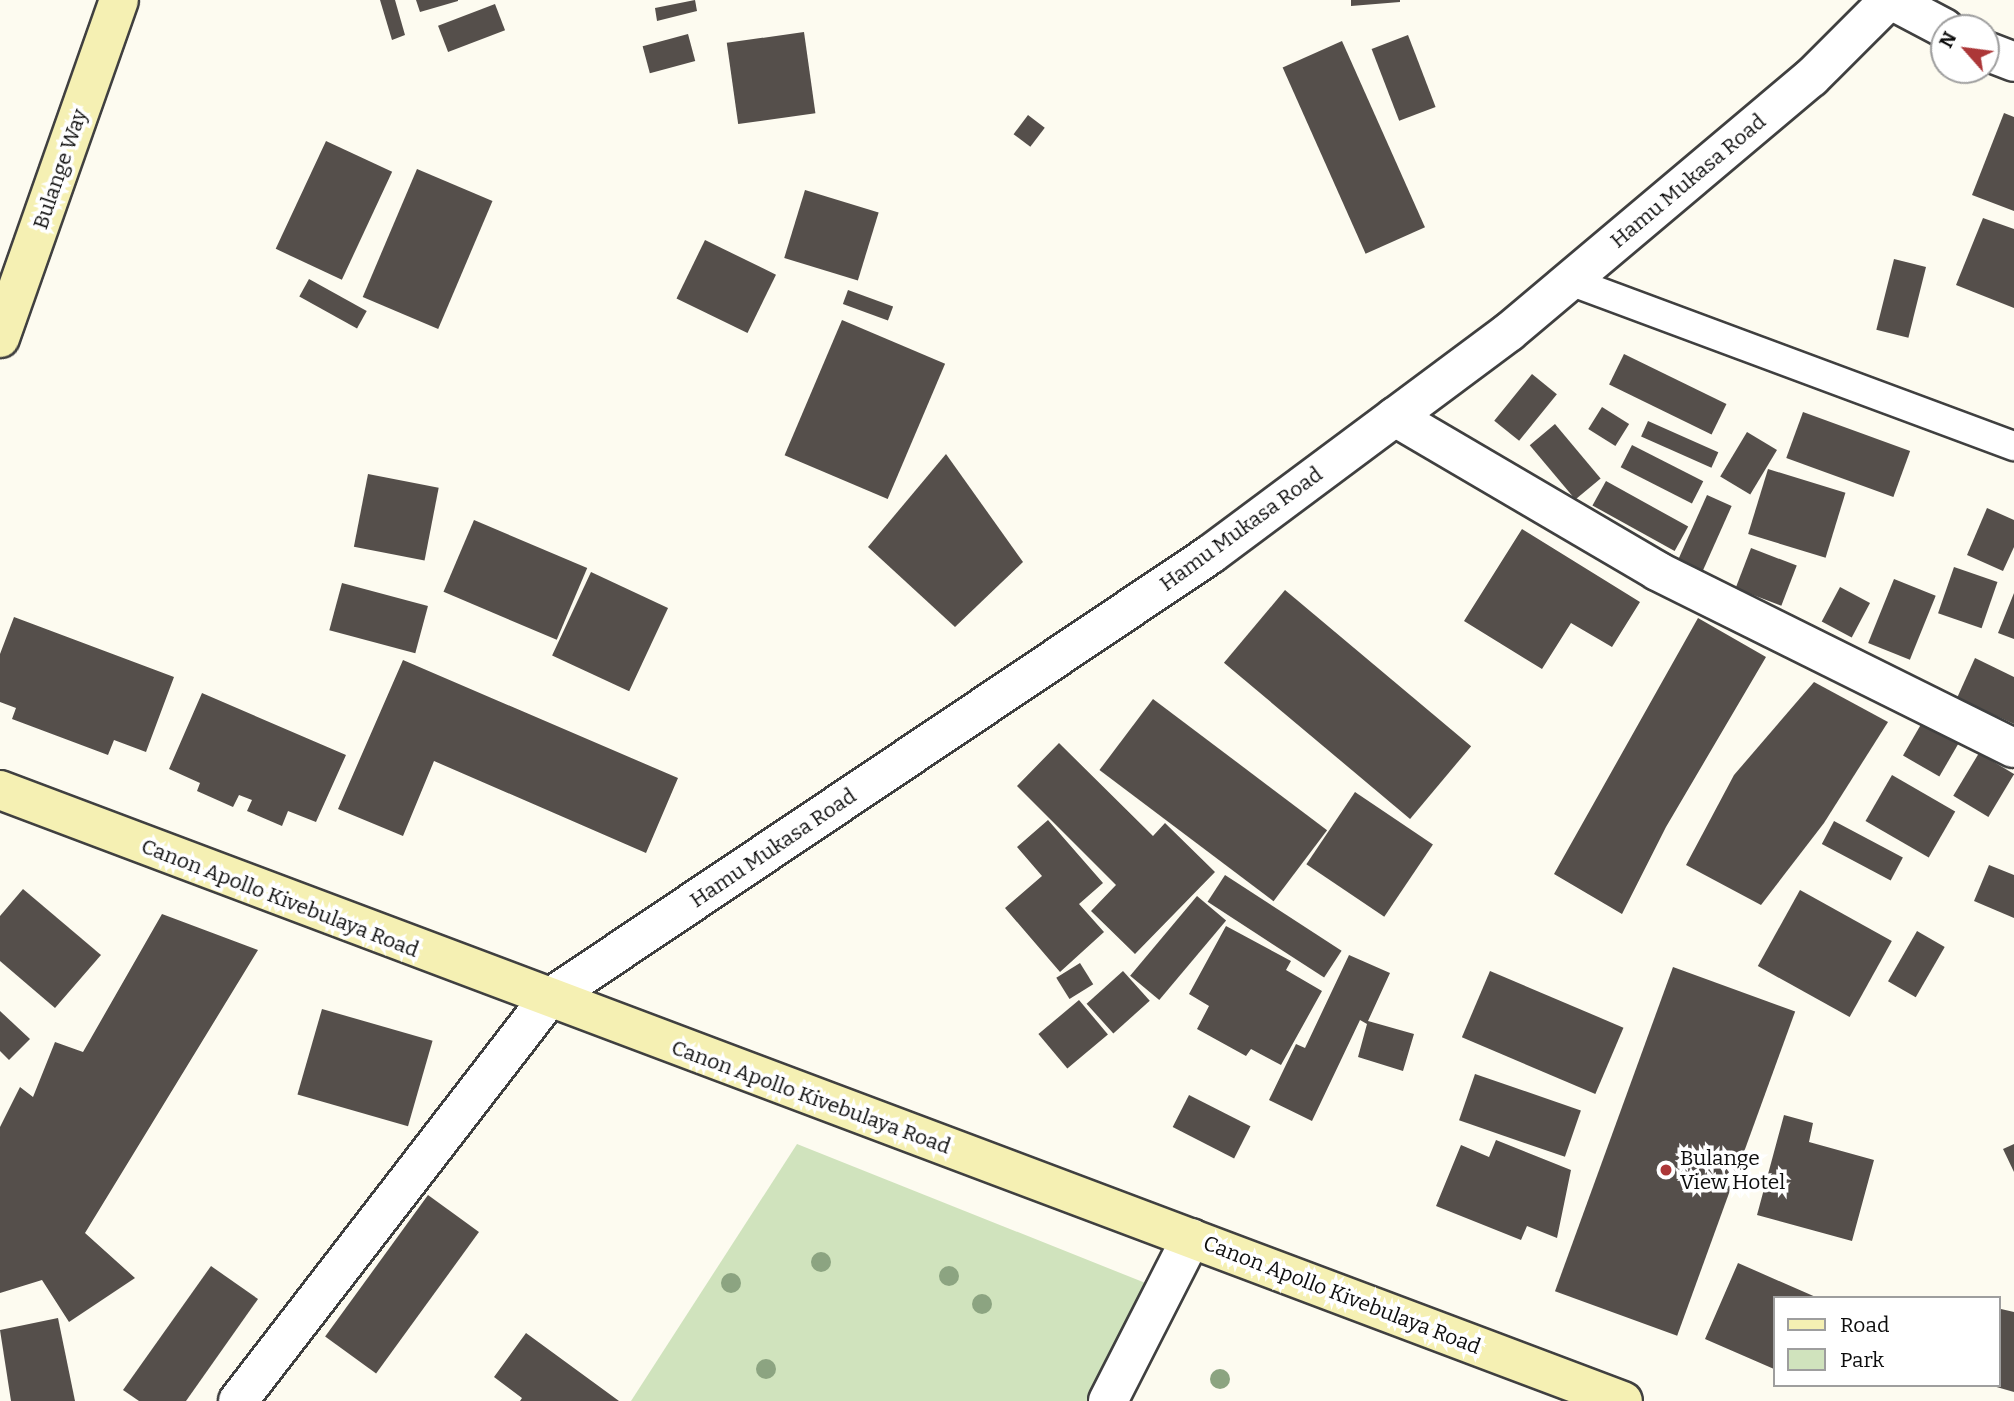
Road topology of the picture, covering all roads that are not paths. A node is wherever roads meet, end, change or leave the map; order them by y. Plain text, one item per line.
1 (119, 0) edge
2 (1890, 0) edge
3 (1930, 21) edge
4 (1570, 281) junction
5 (0, 338) edge
6 (1395, 417) junction
7 (2014, 446) edge
8 (2014, 748) edge
9 (0, 790) edge
10 (548, 999) junction
11 (1191, 1238) junction
12 (238, 1401) edge
13 (1108, 1401) edge
14 (1623, 1401) edge

1 - 5 main road, Bulange Way
2 - 3 street
2 - 4 street, Hamu Mukasa Road
4 - 6 street, Hamu Mukasa Road
4 - 7 lane
6 - 8 street
6 - 10 street, Hamu Mukasa Road
9 - 10 main road, Canon Apollo Kivebulaya Road
10 - 11 main road, Canon Apollo Kivebulaya Road
10 - 12 street, Hamu Mukasa Road
11 - 13 street
11 - 14 main road, Canon Apollo Kivebulaya Road

